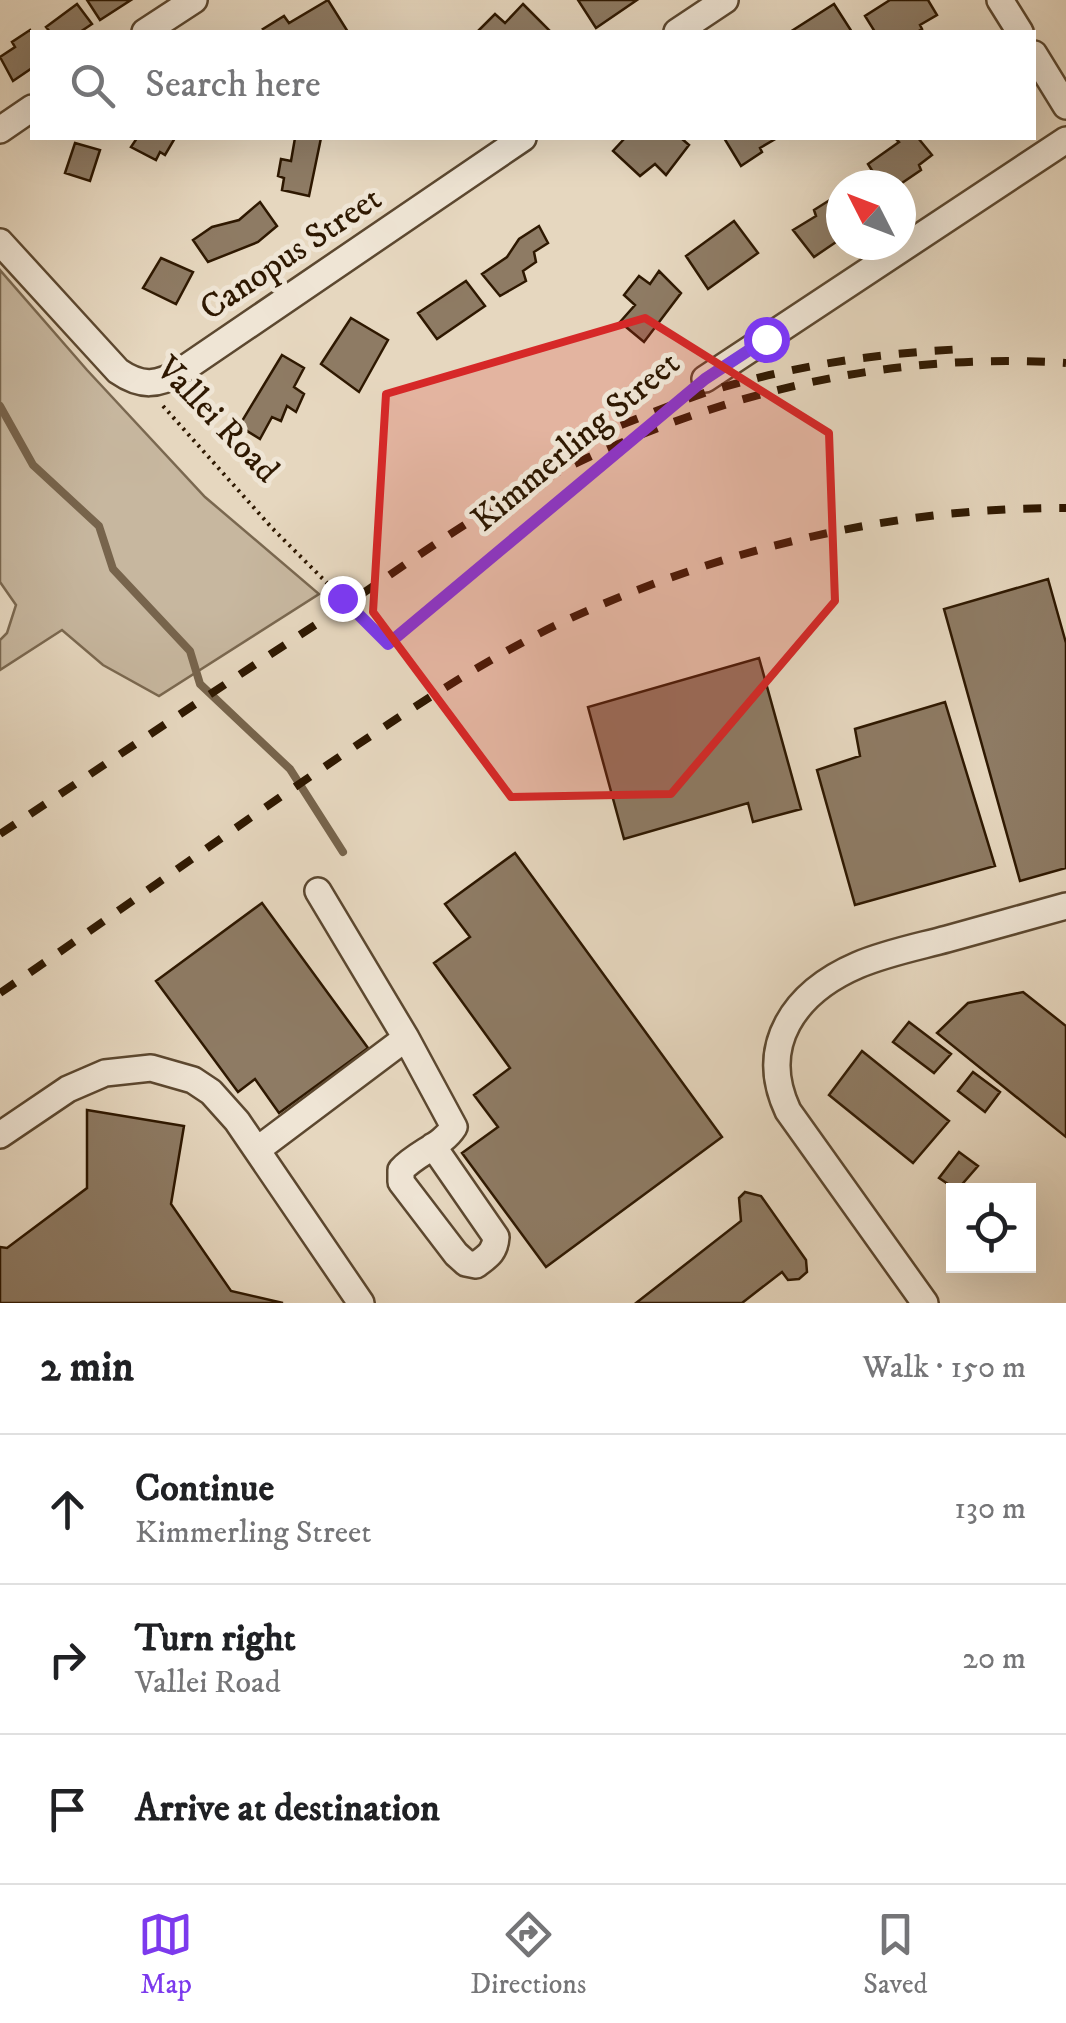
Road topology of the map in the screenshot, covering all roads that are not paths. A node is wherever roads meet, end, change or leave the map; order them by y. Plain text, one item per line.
1 (194, 0) edge
2 (725, 0) edge
3 (1000, 0) edge
4 (149, 30) edge
5 (680, 30) edge
6 (1019, 30) edge
7 (1036, 57) edge
8 (1066, 106) edge
9 (30, 109) edge
10 (0, 130) edge
11 (521, 140) edge
12 (1066, 140) edge
13 (0, 242) edge
14 (705, 379) road end
15 (143, 384) joint
16 (318, 891) dead end
17 (1066, 906) edge
18 (406, 1038) junction
19 (0, 1135) edge
20 (433, 1146) junction
21 (256, 1150) junction
22 (361, 1303) edge
23 (925, 1303) edge

1 - 4 street
2 - 5 street
3 - 6 street
7 - 8 street
9 - 10 street
11 - 15 street, Canopus Street
12 - 14 street, Kimmerling Street
13 - 15 street, Vallei Road
16 - 18 street
17 - 23 street
18 - 20 street
18 - 21 street
19 - 21 street
20 - 20 street
21 - 22 street

